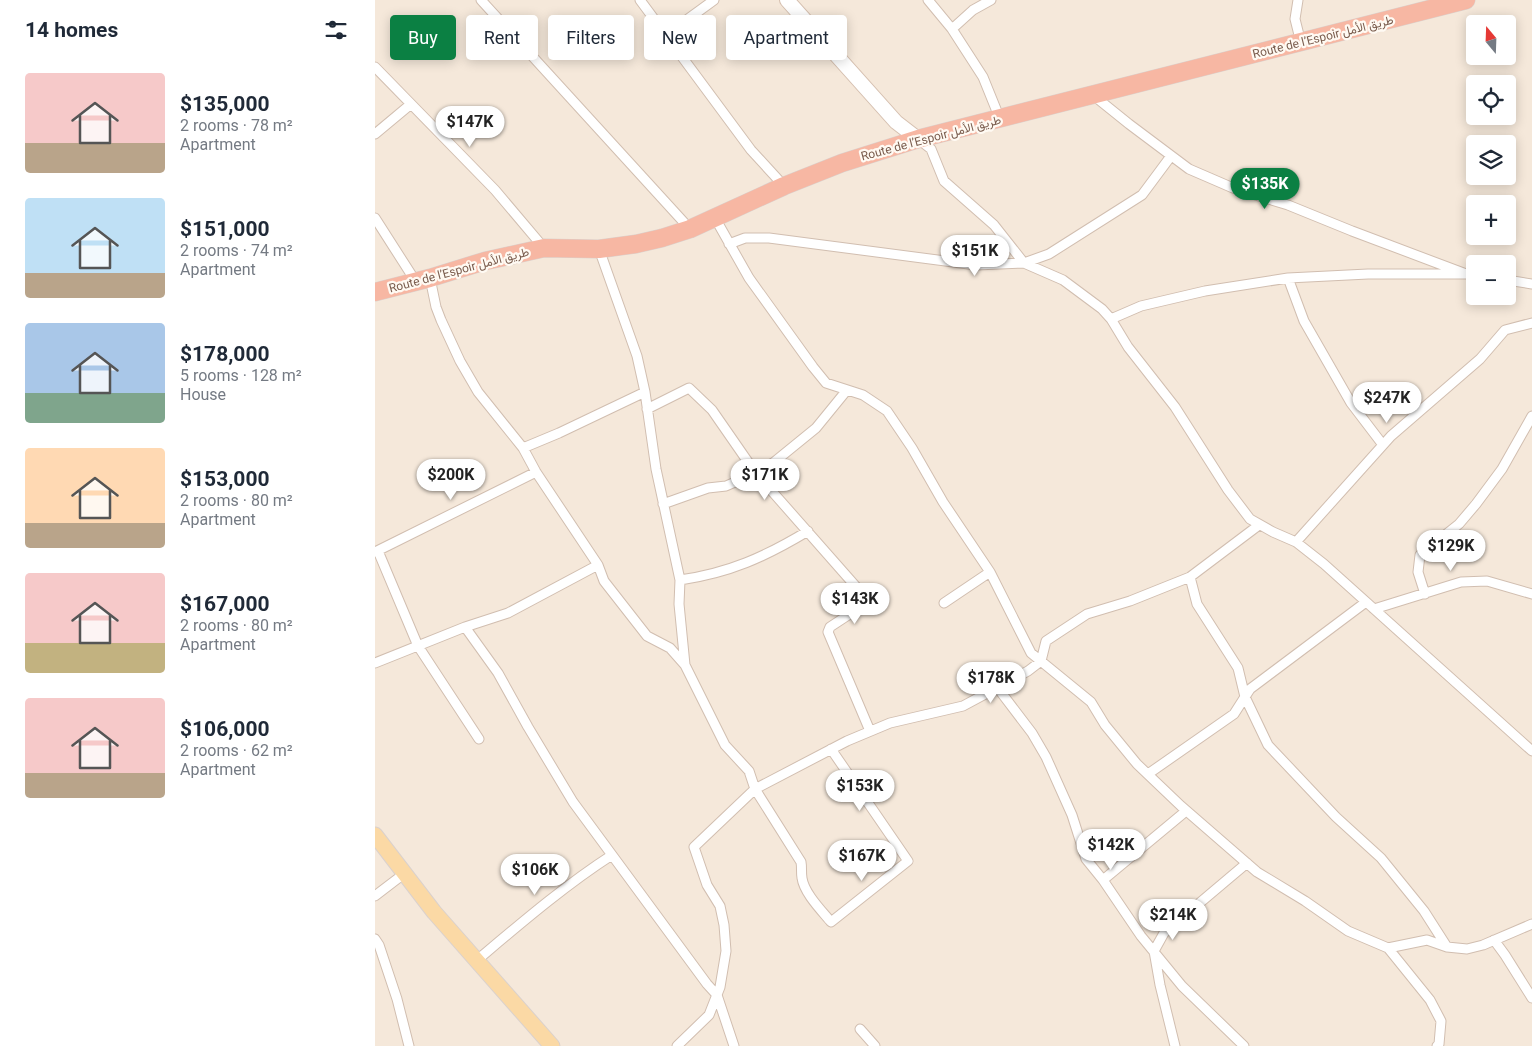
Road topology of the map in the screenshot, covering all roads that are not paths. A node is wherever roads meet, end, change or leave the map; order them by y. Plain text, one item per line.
1 (481, 0) edge
2 (640, 0) edge
3 (714, 0) edge
4 (787, 0) edge
5 (928, 0) edge
6 (991, 0) edge
7 (1297, 0) edge
8 (1466, 0) edge
9 (651, 15) edge
10 (693, 15) edge
11 (952, 29) junction
12 (1301, 43) junction
13 (684, 60) edge
14 (375, 68) edge
15 (1093, 94) junction
16 (411, 104) junction
17 (1000, 119) junction
18 (375, 134) edge
19 (918, 139) junction
20 (1171, 156) junction
21 (784, 186) junction
22 (375, 218) edge
23 (715, 218) junction
24 (690, 229) junction
25 (729, 244) junction
26 (544, 248) junction
27 (599, 249) junction
28 (1024, 263) junction
29 (1466, 273) edge
30 (1466, 275) edge
31 (1288, 278) junction
32 (423, 280) junction
33 (1516, 281) edge
34 (1532, 284) edge
35 (375, 292) edge
36 (1111, 319) junction
37 (1532, 323) edge
38 (847, 390) junction
39 (645, 392) junction
40 (647, 409) junction
41 (1532, 416) edge
42 (1383, 445) junction
43 (523, 448) junction
44 (536, 472) junction
45 (755, 472) junction
46 (663, 504) junction
47 (1259, 525) junction
48 (808, 531) junction
49 (1296, 542) junction
50 (377, 551) edge
51 (598, 565) junction
52 (990, 572) junction
53 (1190, 577) junction
54 (679, 580) junction
55 (1425, 594) junction
56 (1532, 594) edge
57 (944, 603) dead end
58 (1370, 606) junction
59 (465, 628) junction
60 (418, 646) junction
61 (1041, 661) junction
62 (375, 663) edge
63 (685, 665) junction
64 (997, 688) junction
65 (1245, 697) junction
66 (870, 731) junction
67 (479, 739) dead end
68 (831, 749) junction
69 (1532, 751) edge
70 (1148, 774) junction
71 (755, 789) junction
72 (1186, 811) junction
73 (375, 835) edge
74 (612, 855) junction
75 (1247, 863) junction
76 (405, 873) junction
77 (1103, 880) junction
78 (375, 896) edge
79 (1532, 924) edge
80 (375, 939) edge
81 (1494, 940) junction
82 (1447, 947) junction
83 (1388, 948) junction
84 (1154, 951) junction
85 (476, 960) junction
86 (717, 995) junction
87 (1532, 998) edge
88 (860, 1029) dead end
89 (409, 1046) edge
90 (552, 1046) edge
91 (677, 1046) edge
92 (734, 1046) edge
93 (875, 1046) edge
94 (1175, 1046) edge
95 (1244, 1046) edge
96 (1437, 1046) edge

1 - 24 street
2 - 9 street
3 - 10 street
4 - 19 main road
5 - 11 street
6 - 11 street
7 - 12 street
8 - 12 highway, Route de l’Espoir طريق الأمل
11 - 17 street
12 - 15 highway, Route de l’Espoir طريق الأمل
13 - 21 street
14 - 16 street
15 - 17 highway, Route de l’Espoir طريق الأمل
15 - 20 street
16 - 18 street
16 - 26 street
17 - 19 highway, Route de l’Espoir طريق الأمل
19 - 21 highway, Route de l’Espoir طريق الأمل
19 - 28 street
20 - 28 street
20 - 29 street
21 - 23 highway, Route de l’Espoir طريق الأمل
22 - 32 street
23 - 24 highway, Route de l’Espoir طريق الأمل
23 - 25 street
24 - 27 highway, Route de l’Espoir طريق الأمل
25 - 28 street
25 - 38 street
26 - 27 highway, Route de l’Espoir طريق الأمل
26 - 32 highway, Route de l’Espoir طريق الأمل
27 - 39 street
28 - 36 street
30 - 31 street
31 - 36 street
31 - 42 street
32 - 35 highway, Route de l’Espoir طريق الأمل
32 - 43 street
33 - 34 street
36 - 47 street
37 - 42 street
38 - 45 street
38 - 52 street
39 - 40 street
39 - 43 street
40 - 45 street
40 - 46 street
41 - 55 street
42 - 49 street
43 - 44 street
44 - 50 street
44 - 51 street
45 - 46 street
45 - 48 street
46 - 54 street
47 - 49 street
47 - 53 street
48 - 54 street
48 - 66 street
49 - 58 street
50 - 60 street
51 - 59 street
51 - 63 street
52 - 57 street
52 - 61 street
53 - 61 street
53 - 65 street
54 - 63 street
55 - 56 street
55 - 58 street
58 - 65 street
58 - 69 street
59 - 60 street
59 - 74 street
60 - 62 street
60 - 67 street
61 - 64 street
61 - 70 street
63 - 71 street
64 - 66 street
64 - 77 street
65 - 70 street
65 - 82 street
66 - 68 street
68 - 71 street
68 - 71 street
70 - 72 street
71 - 86 street
72 - 75 street
72 - 77 street
73 - 76 main road
74 - 85 street
74 - 86 street
75 - 83 street
75 - 84 street
76 - 78 street
76 - 85 main road
77 - 84 street
79 - 81 street
80 - 89 street
81 - 82 street
81 - 87 street
82 - 83 street
83 - 96 street
84 - 94 street
84 - 95 street
85 - 90 main road
86 - 91 street
86 - 92 street
88 - 93 street

